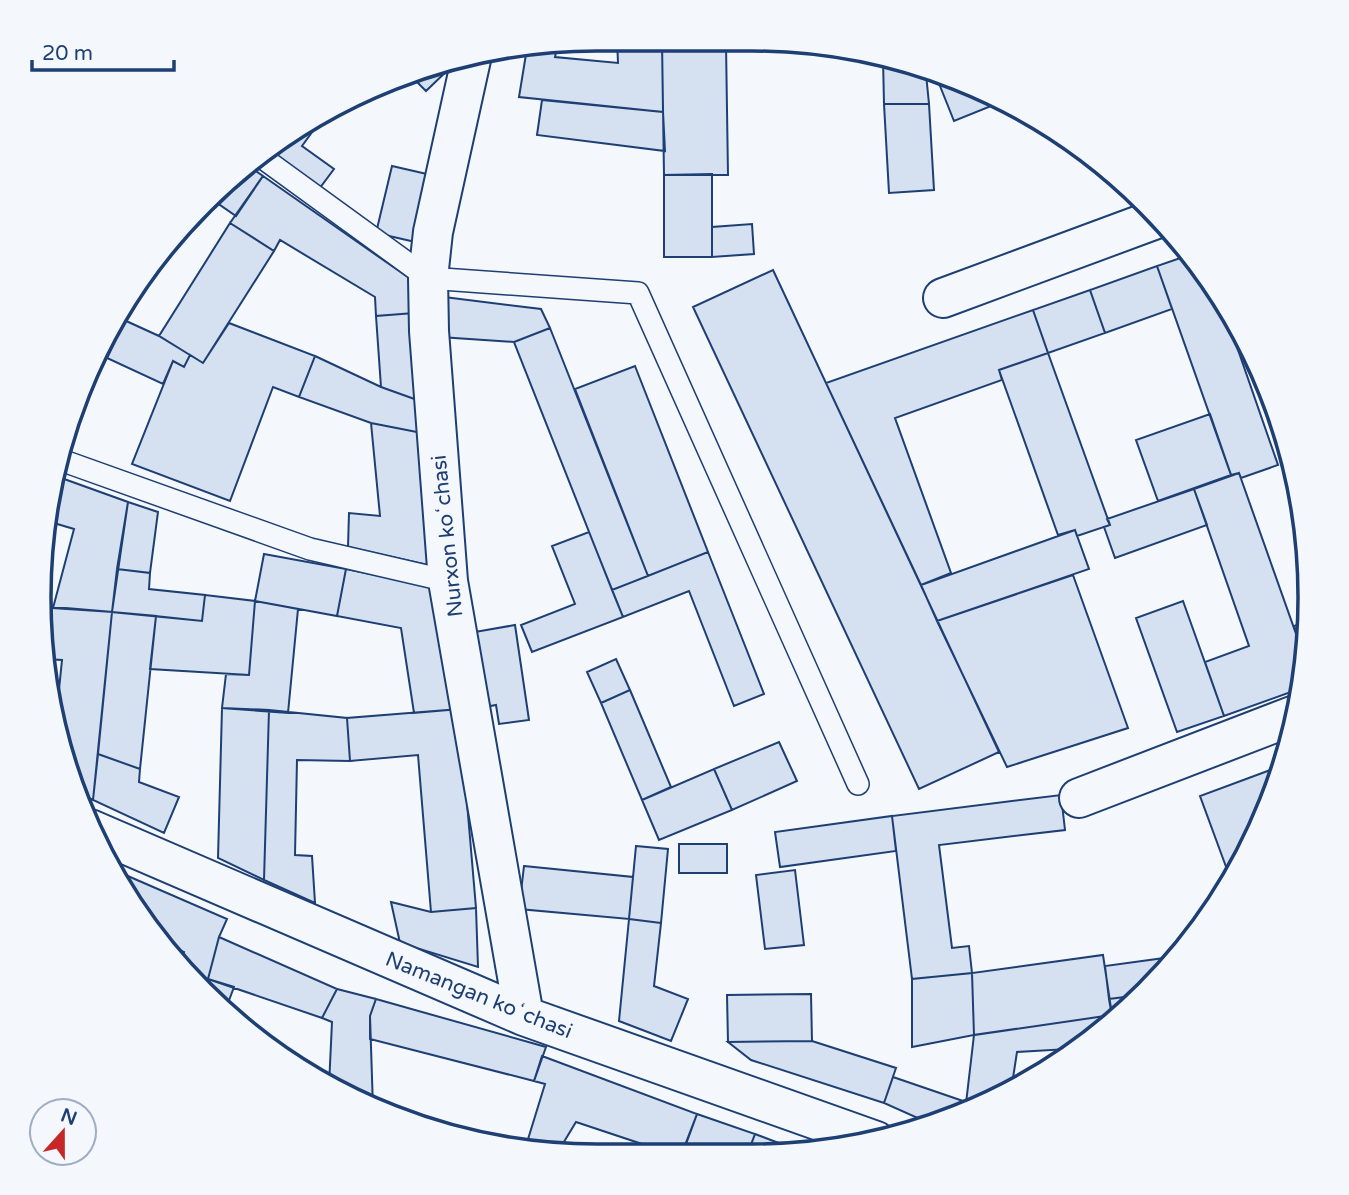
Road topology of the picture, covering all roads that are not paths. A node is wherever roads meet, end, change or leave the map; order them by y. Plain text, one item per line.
1 (470, 66) edge
2 (268, 162) edge
3 (1148, 222) edge
4 (428, 278) junction
5 (943, 298) dead end
6 (68, 462) edge
7 (449, 581) junction
8 (1285, 719) edge
9 (858, 784) dead end
10 (1079, 798) dead end
11 (106, 837) edge
12 (524, 1016) junction
13 (857, 1134) edge

1 - 4 street, Nurxon koʻchasi
2 - 4 lane
3 - 5 street
4 - 7 street, Nurxon koʻchasi
4 - 9 lane
6 - 7 lane
7 - 12 street, Nurxon koʻchasi
8 - 10 street
11 - 12 street, Namangan koʻchasi
12 - 13 street, Namangan koʻchasi

